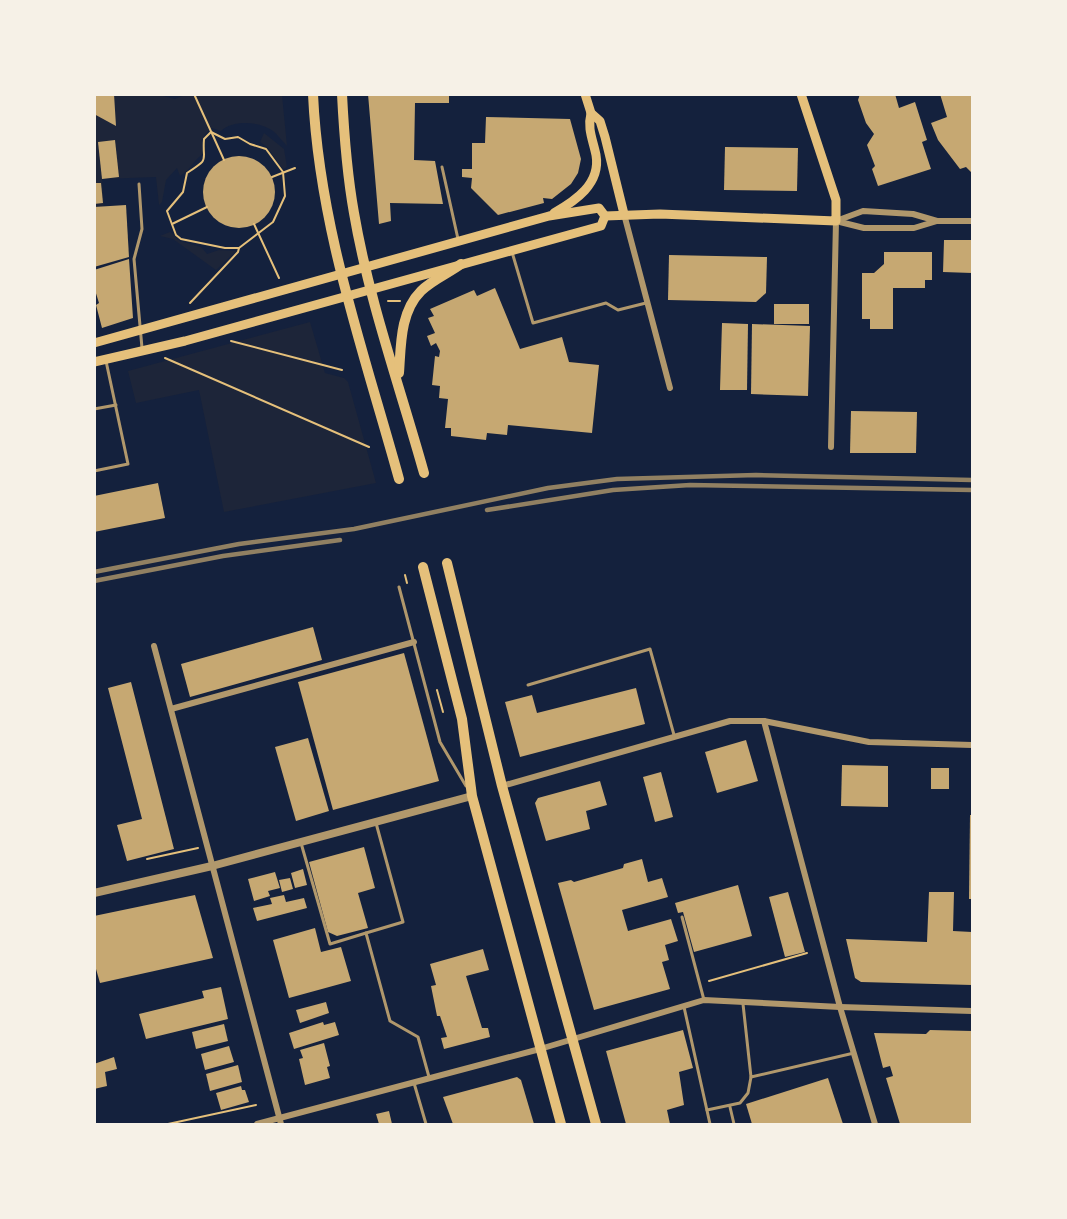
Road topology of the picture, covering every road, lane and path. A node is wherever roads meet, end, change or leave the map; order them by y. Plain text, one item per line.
1 (194, 94) edge
2 (313, 94) edge
3 (342, 94) edge
4 (585, 94) edge
5 (801, 94) edge
6 (591, 113) junction
7 (211, 132) junction
8 (224, 160) dead end
9 (442, 167) dead end
10 (295, 168) dead end
11 (283, 172) junction
12 (272, 177) dead end
13 (139, 184) dead end
14 (207, 207) dead end
15 (624, 214) junction
16 (549, 216) junction
17 (605, 216) junction
18 (836, 221) junction
19 (937, 221) junction
20 (972, 221) edge
21 (172, 224) junction
22 (254, 225) dead end
23 (259, 234) junction
24 (459, 241) junction
25 (239, 248) junction
26 (512, 250) junction
27 (461, 264) junction
28 (365, 267) junction
29 (342, 274) junction
30 (279, 278) dead end
31 (371, 290) junction
32 (348, 296) junction
33 (395, 299) dead end
34 (388, 301) dead end
35 (647, 303) junction
36 (189, 304) dead end
37 (141, 330) junction
38 (225, 339) dead end
39 (94, 343) edge
40 (142, 351) junction
41 (162, 356) dead end
42 (105, 360) junction
43 (94, 362) edge
44 (342, 370) dead end
45 (398, 379) junction
46 (670, 388) dead end
47 (116, 405) junction
48 (94, 409) edge
49 (369, 447) dead end
50 (831, 447) dead end
51 (94, 471) edge
52 (424, 473) dead end
53 (399, 479) dead end
54 (447, 563) dead end
55 (423, 567) dead end
56 (399, 587) dead end
57 (414, 642) junction
58 (154, 646) dead end
59 (528, 685) dead end
60 (171, 709) junction
61 (764, 721) junction
62 (674, 737) junction
63 (972, 745) edge
64 (502, 786) junction
65 (472, 796) junction
66 (376, 821) junction
67 (301, 842) junction
68 (207, 846) junction
69 (147, 859) dead end
70 (212, 866) junction
71 (94, 893) edge
72 (681, 917) dead end
73 (366, 933) junction
74 (807, 953) dead end
75 (699, 983) junction
76 (704, 1000) junction
77 (743, 1002) junction
78 (684, 1007) junction
79 (840, 1007) junction
80 (972, 1011) edge
81 (571, 1039) junction
82 (540, 1049) junction
83 (854, 1053) junction
84 (429, 1077) junction
85 (751, 1077) junction
86 (414, 1082) junction
87 (256, 1105) dead end
88 (730, 1107) junction
89 (707, 1110) junction
90 (280, 1122) edge
91 (168, 1125) edge
92 (257, 1125) edge
93 (426, 1125) edge
94 (561, 1125) edge
95 (596, 1125) edge
96 (710, 1125) edge
97 (734, 1125) edge
98 (875, 1125) edge

1 - 7 path
2 - 29 main road
3 - 28 main road
4 - 6 main road
5 - 18 main road
6 - 15 main road
6 - 16 main road
7 - 8 path
7 - 11 path
7 - 21 path
9 - 24 lane
10 - 11 path
11 - 12 path
11 - 23 path
13 - 37 lane
14 - 21 path
15 - 17 main road
15 - 18 main road
15 - 35 street
16 - 17 main road
16 - 24 main road
17 - 26 main road
18 - 19 street
18 - 19 street
18 - 50 street
19 - 20 street
21 - 25 path
22 - 23 path
23 - 25 path
23 - 30 path
24 - 28 main road
25 - 36 path
26 - 27 main road
26 - 35 lane
27 - 31 main road
27 - 45 main road
28 - 29 main road
28 - 31 main road
29 - 32 main road
29 - 37 main road
31 - 32 main road
31 - 45 main road
32 - 40 main road
32 - 53 main road
33 - 34 path
35 - 46 street
37 - 39 main road
37 - 40 lane
38 - 44 path
40 - 42 main road
41 - 49 path
42 - 43 main road
42 - 47 lane
45 - 52 main road
47 - 48 lane
47 - 51 lane
54 - 64 main road
55 - 65 main road
56 - 57 lane
57 - 60 street
57 - 65 lane
58 - 60 street
59 - 62 lane
60 - 68 street
61 - 62 street
61 - 63 street
61 - 79 street
62 - 64 street
64 - 81 main road
65 - 66 street
65 - 82 main road
66 - 67 street
66 - 73 lane
67 - 70 street
67 - 73 lane
68 - 69 path
68 - 70 street
70 - 71 street
70 - 90 street
72 - 75 lane
73 - 84 lane
74 - 75 path
75 - 76 lane
76 - 77 street
76 - 78 street
77 - 79 street
77 - 85 lane
78 - 81 street
78 - 89 lane
79 - 80 street
79 - 83 street
81 - 82 street
81 - 95 main road
82 - 84 street
82 - 94 main road
83 - 85 lane
83 - 98 street
84 - 86 street
85 - 88 lane
86 - 90 street
86 - 93 lane
87 - 91 path
88 - 89 lane
88 - 97 lane
89 - 96 lane
90 - 92 street

